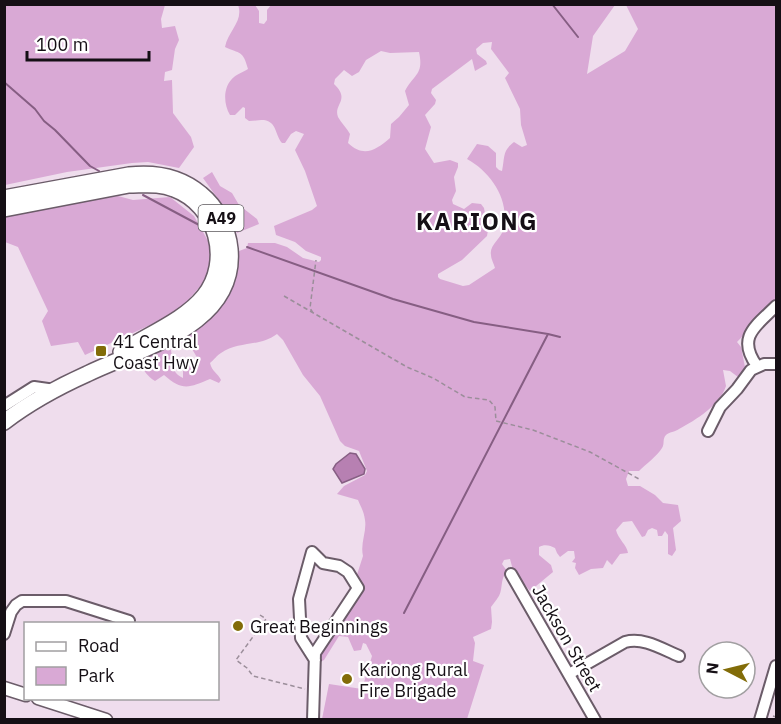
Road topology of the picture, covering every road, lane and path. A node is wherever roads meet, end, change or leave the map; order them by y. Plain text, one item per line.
1 (4, 198) edge
2 (4, 209) edge
3 (316, 260) dead end
4 (284, 296) dead end
5 (777, 306) edge
6 (313, 314) junction
7 (777, 364) edge
8 (757, 366) junction
9 (88, 373) junction
10 (56, 390) junction
11 (4, 406) edge
12 (4, 422) edge
13 (708, 431) dead end
14 (639, 479) dead end
15 (511, 574) dead end
16 (260, 615) dead end
17 (129, 621) dead end
18 (4, 634) edge
19 (679, 656) dead end
20 (315, 660) junction
21 (777, 666) edge
22 (569, 674) junction
23 (4, 688) edge
24 (306, 689) dead end
25 (24, 694) edge
26 (40, 700) edge
27 (78, 715) edge
28 (773, 716) dead end
29 (777, 717) edge
30 (106, 720) edge
31 (313, 720) edge
32 (595, 720) edge
33 (760, 720) edge

1 - 9 highway, A49
2 - 9 highway, A49
3 - 6 path
4 - 6 path
5 - 8 street
6 - 14 path
7 - 8 street
8 - 13 street
9 - 10 highway, A49
10 - 11 street
10 - 12 highway, A49
15 - 22 street, Jackson Street
16 - 24 path
17 - 18 street
19 - 22 street
20 - 20 street
20 - 31 street
21 - 33 street
22 - 32 street, Jackson Street
23 - 25 main road
26 - 27 main road
27 - 30 main road
28 - 29 path

